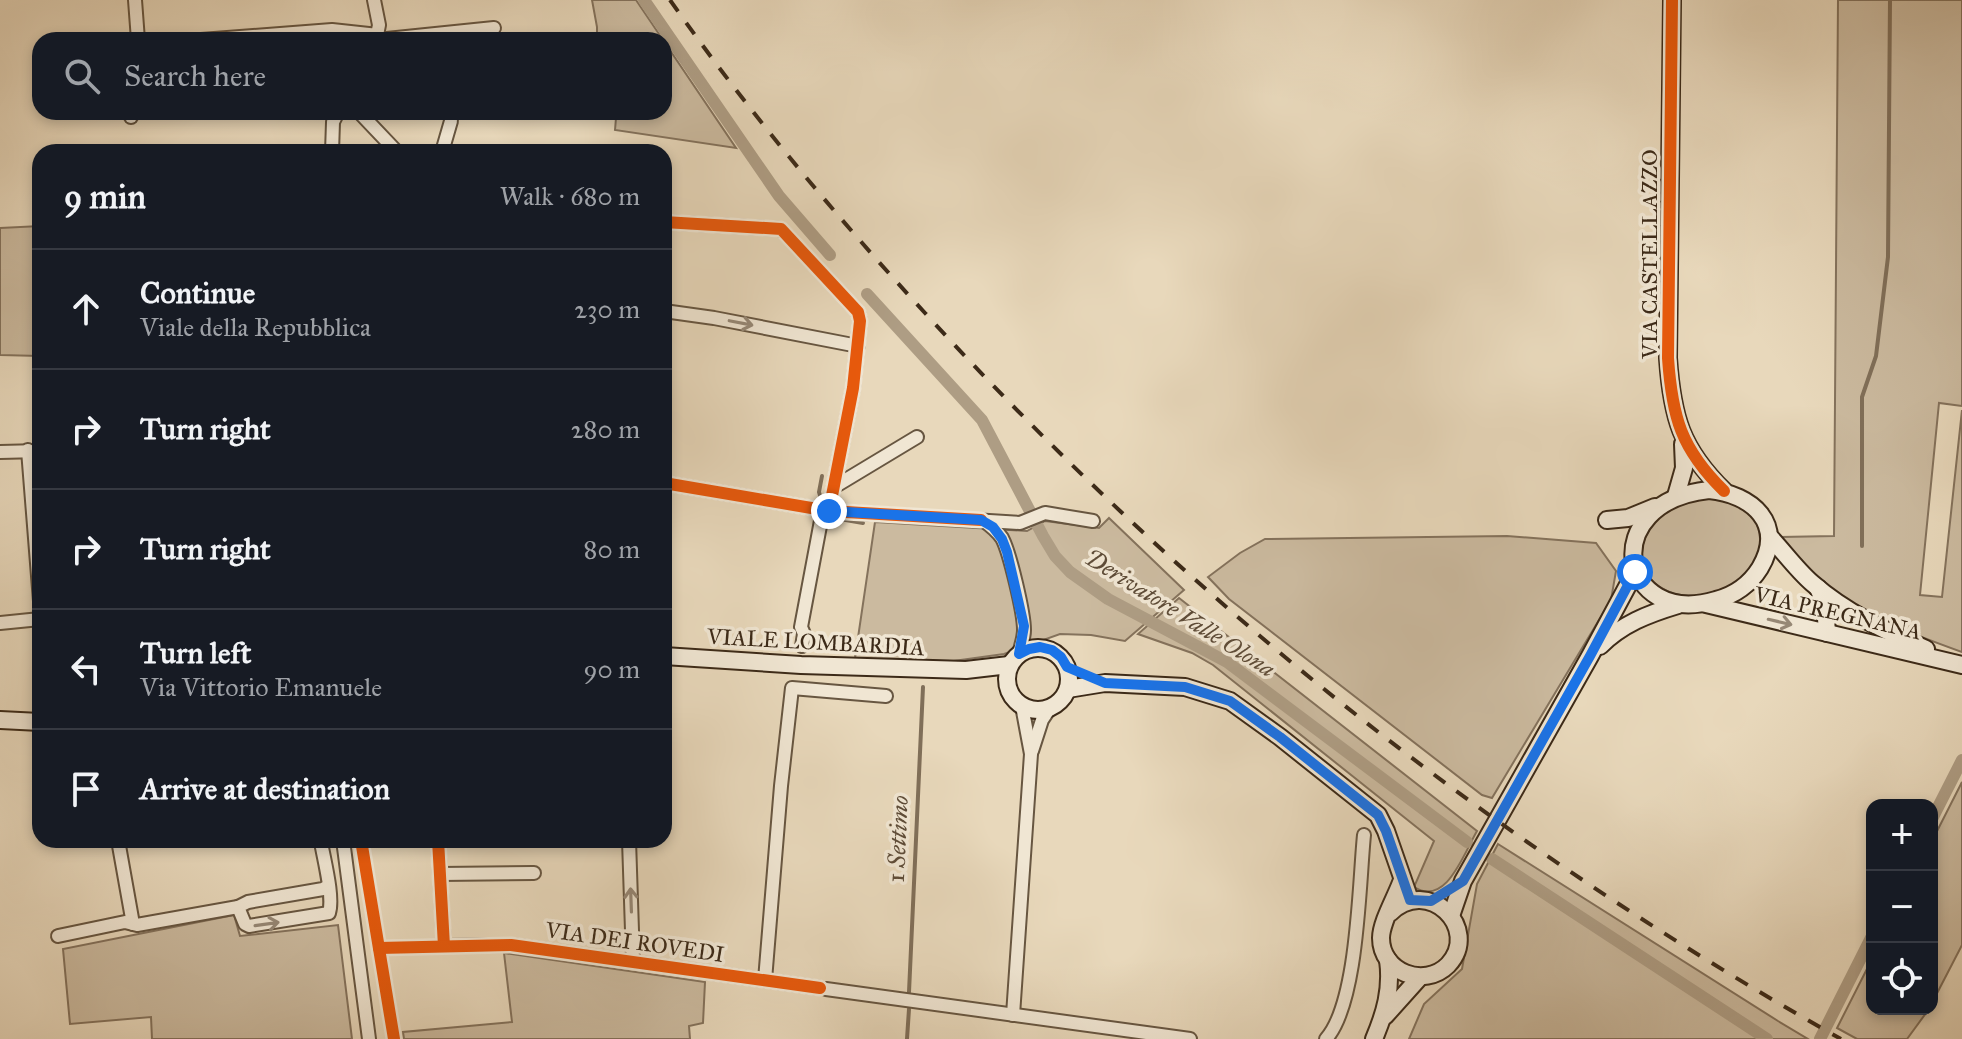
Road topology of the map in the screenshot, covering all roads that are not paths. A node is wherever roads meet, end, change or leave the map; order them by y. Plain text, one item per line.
1 (135, 0) edge
2 (374, 0) edge
3 (1672, 0) edge
4 (494, 28) dead end
5 (137, 32) edge
6 (306, 32) edge
7 (343, 32) edge
8 (377, 32) edge
9 (447, 32) edge
10 (334, 120) edge
11 (367, 120) edge
12 (451, 121) dead end
13 (332, 144) edge
14 (389, 144) edge
15 (444, 144) edge
16 (672, 222) edge
17 (672, 312) edge
18 (858, 346) junction
19 (917, 437) dead end
20 (1682, 438) junction
21 (32, 451) edge
22 (0, 452) edge
23 (672, 484) edge
24 (834, 487) junction
25 (1724, 491) junction
26 (1670, 500) junction
27 (826, 511) junction
28 (981, 520) junction
29 (1607, 520) dead end
30 (1093, 521) dead end
31 (1770, 537) junction
32 (1635, 572) junction
33 (1818, 588) junction
34 (1705, 604) junction
35 (1678, 605) junction
36 (32, 620) edge
37 (0, 623) edge
38 (1827, 633) junction
39 (802, 646) dead end
40 (1590, 656) junction
41 (672, 657) edge
42 (1014, 659) junction
43 (1961, 665) edge
44 (1067, 667) junction
45 (966, 670) junction
46 (1105, 683) junction
47 (1007, 686) junction
48 (1068, 689) junction
49 (886, 696) dead end
50 (1022, 706) junction
51 (1050, 708) junction
52 (0, 720) edge
53 (32, 722) edge
54 (1031, 754) junction
55 (1364, 835) dead end
56 (119, 848) edge
57 (322, 848) edge
58 (344, 848) edge
59 (438, 848) edge
60 (629, 848) edge
61 (534, 873) dead end
62 (440, 874) junction
63 (1402, 880) junction
64 (1463, 881) junction
65 (328, 886) junction
66 (1410, 900) junction
67 (1431, 901) junction
68 (238, 907) junction
69 (1390, 913) junction
70 (1451, 916) junction
71 (133, 924) junction
72 (58, 936) dead end
73 (1388, 960) junction
74 (633, 961) junction
75 (1420, 977) junction
76 (765, 980) junction
77 (1013, 1015) junction
78 (1384, 1017) junction
79 (369, 1039) edge
80 (1190, 1039) edge
81 (1326, 1039) edge
82 (1374, 1039) edge

1 - 5 street
2 - 8 street
3 - 20 street, VIA CASTELLAZZO
4 - 9 street
6 - 7 street
10 - 13 street
11 - 14 street
12 - 15 street
16 - 18 street
17 -> 18 street
18 - 24 street
19 - 24 street
20 - 25 street, VIA CASTELLAZZO
20 - 26 street, VIA CASTELLAZZO
21 - 22 street
23 - 27 street
24 - 27 street
25 - 26 street
25 - 31 street
26 - 29 street
26 - 32 street
27 - 28 street
27 - 39 street
28 - 30 street
28 - 42 street
31 - 33 street, VIA PREGNANA
31 - 34 street
32 - 35 street
32 - 40 street
33 - 38 street
33 - 43 street, VIA PREGNANA
34 - 35 street
34 -> 38 street, VIA PREGNANA
35 - 40 street
36 - 37 street
38 - 43 street, VIA PREGNANA
40 - 64 street
41 - 45 street, VIALE LOMBARDIA
42 - 44 street
42 - 45 street, VIALE LOMBARDIA
42 - 47 street
44 - 46 street
44 - 48 street
45 - 47 street, VIALE LOMBARDIA
46 - 48 street
46 - 63 street
47 - 50 street
48 - 51 street
49 - 76 street
50 - 51 street
50 - 54 street
51 - 54 street
52 - 53 street
54 - 77 street
55 - 81 street
56 - 71 street
57 - 65 street
58 - 79 street
59 - 62 street
74 -> 60 street
61 - 62 street
62 - 74 street, VIA DEI ROVEDI
63 - 66 street
63 - 69 street
64 - 67 street
64 - 70 street
65 - 68 street
68 -> 65 street
66 - 67 street
66 - 69 street
67 - 70 street
68 - 71 street
69 - 73 street
70 - 75 street
71 - 72 street
73 - 75 street
73 - 78 street
74 - 76 street, VIA DEI ROVEDI
75 - 78 street
76 - 77 street, VIA DEI ROVEDI
77 - 80 street, VIA DEI ROVEDI
78 - 82 street

